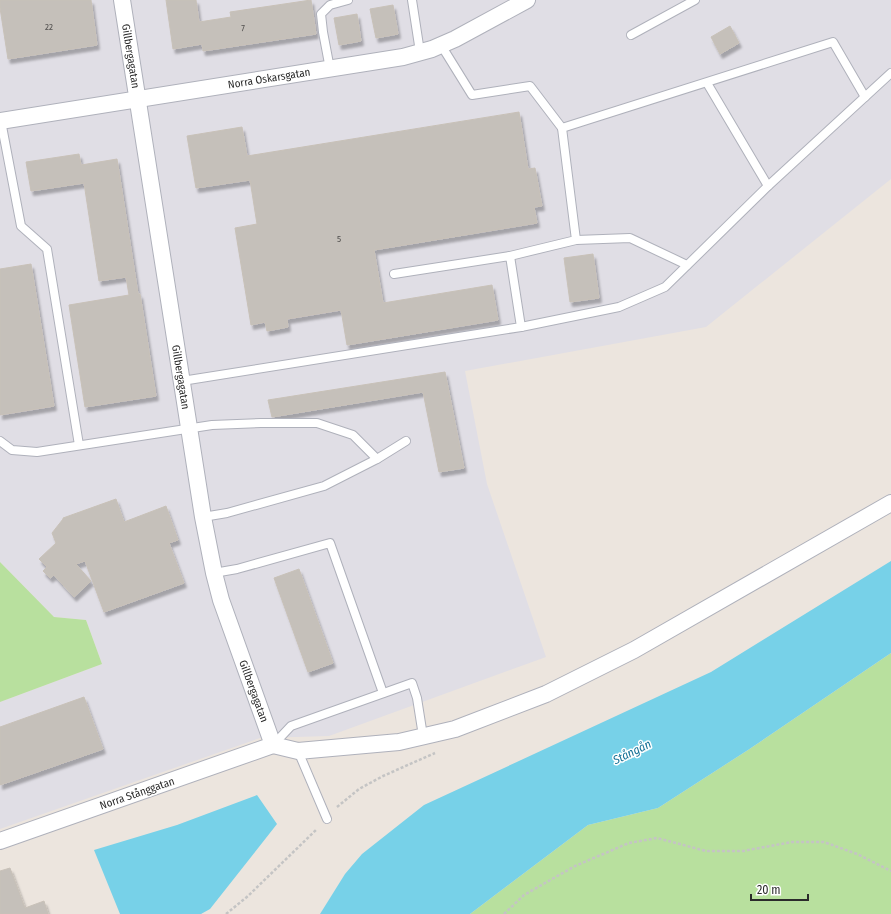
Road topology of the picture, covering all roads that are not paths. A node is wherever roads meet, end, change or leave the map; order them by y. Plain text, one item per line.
1 (122, 0) edge
2 (348, 0) edge
3 (412, 0) edge
4 (527, 0) edge
5 (695, 0) edge
6 (631, 35) dead end
7 (441, 45) junction
8 (420, 52) junction
9 (330, 69) junction
10 (891, 73) edge
11 (707, 82) junction
12 (865, 97) junction
13 (138, 98) junction
14 (1, 121) edge
15 (562, 128) junction
16 (768, 186) junction
17 (576, 240) junction
18 (510, 256) junction
19 (687, 265) junction
20 (394, 274) dead end
21 (522, 327) junction
22 (182, 381) junction
23 (189, 429) junction
24 (406, 440) dead end
25 (0, 441) edge
26 (79, 445) junction
27 (377, 459) junction
28 (891, 503) edge
29 (203, 517) junction
30 (214, 573) junction
31 (383, 693) junction
32 (423, 736) junction
33 (273, 745) junction
34 (298, 751) junction
35 (327, 820) dead end
36 (0, 841) edge

1 - 13 street, Gillbergagatan
2 - 9 lane
3 - 8 lane
4 - 7 street, Norra Oskarsgatan
5 - 6 lane
7 - 8 street, Norra Oskarsgatan
7 - 15 lane
8 - 9 street, Norra Oskarsgatan
9 - 13 street, Norra Oskarsgatan
10 - 12 lane
11 - 12 lane
11 - 15 lane
11 - 16 lane
12 - 16 lane
13 - 14 street, Norra Oskarsgatan
13 - 22 street, Gillbergagatan
14 - 26 lane
15 - 17 lane
16 - 19 lane
17 - 18 lane
17 - 19 lane
18 - 20 lane
18 - 21 lane
19 - 21 lane
21 - 22 lane
22 - 23 street, Gillbergagatan
23 - 26 lane
23 - 27 lane
23 - 29 street, Gillbergagatan
24 - 27 lane
25 - 26 lane
27 - 29 lane
28 - 32 street
29 - 30 street, Gillbergagatan
30 - 31 lane
30 - 33 street, Gillbergagatan
31 - 32 lane
31 - 33 lane
32 - 34 street
33 - 34 street
33 - 36 street, Norra Stånggatan
34 - 35 lane

